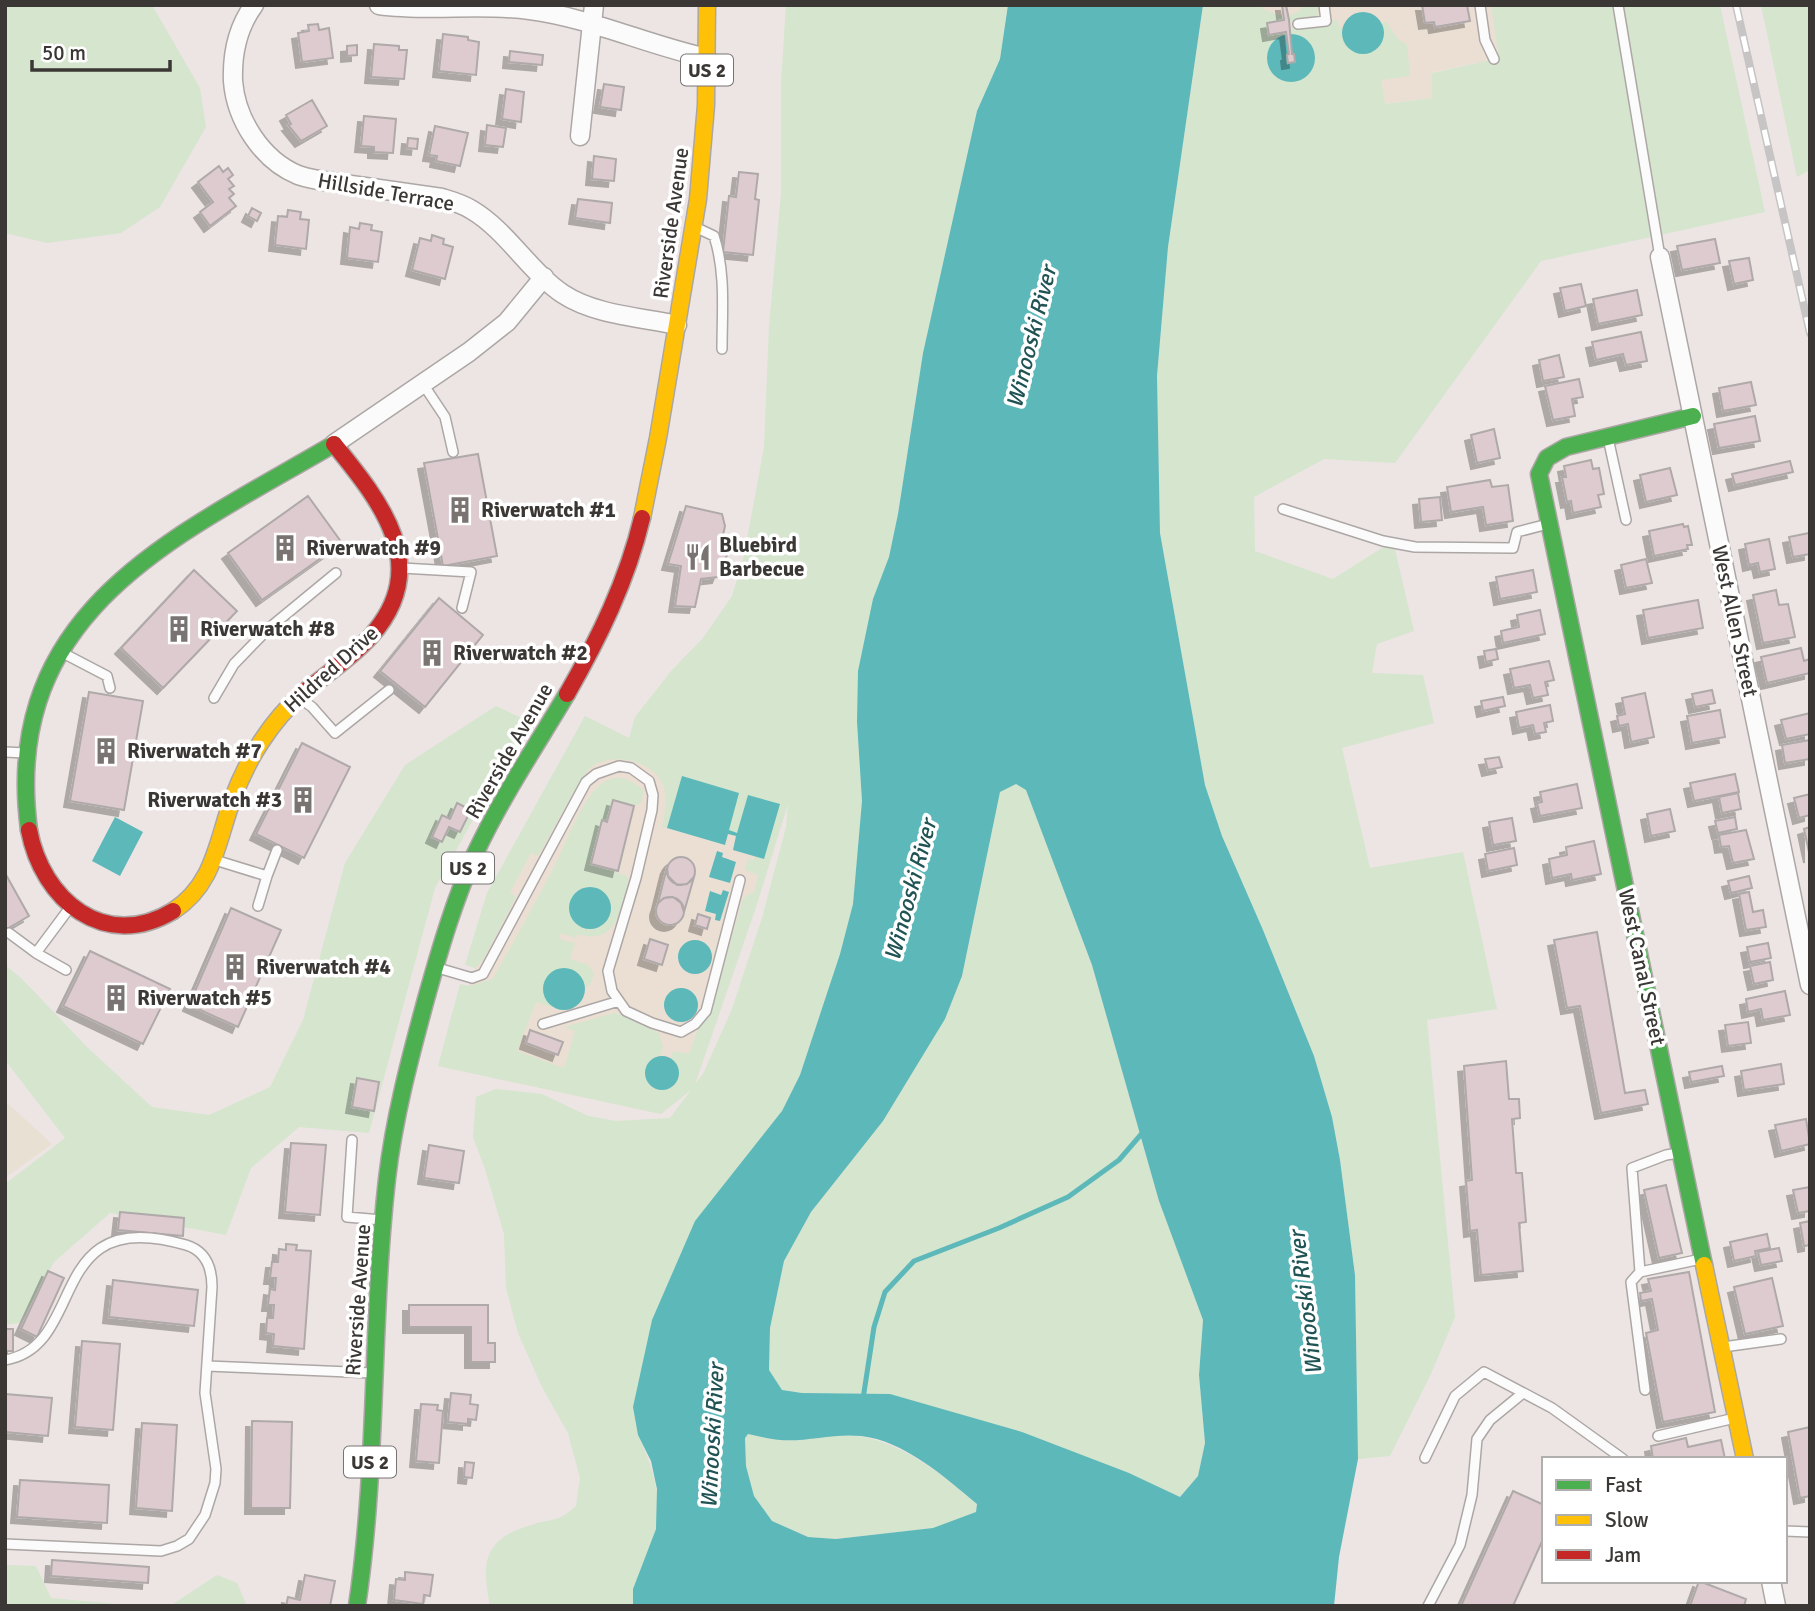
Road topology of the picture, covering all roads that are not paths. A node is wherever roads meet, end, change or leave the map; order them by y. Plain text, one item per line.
1 (254, 5) edge
2 (379, 5) edge
3 (594, 5) edge
4 (707, 5) edge
5 (1324, 5) edge
6 (1480, 5) edge
7 (1618, 5) edge
8 (592, 24) junction
9 (1298, 24) dead end
10 (707, 58) junction
11 (1494, 59) dead end
12 (580, 136) dead end
13 (694, 226) junction
14 (1660, 257) joint
15 (544, 277) junction
16 (677, 325) junction
17 (722, 349) dead end
18 (423, 384) junction
19 (1693, 416) junction
20 (1607, 436) junction
21 (334, 444) junction
22 (453, 452) dead end
23 (1283, 509) dead end
24 (1626, 520) dead end
25 (1549, 524) junction
26 (400, 568) junction
27 (335, 573) dead end
28 (462, 608) dead end
29 (60, 651) junction
30 (110, 688) dead end
31 (389, 690) dead end
32 (214, 698) dead end
33 (300, 698) junction
34 (5, 752) edge
35 (26, 753) junction
36 (277, 850) dead end
37 (213, 859) junction
38 (267, 876) junction
39 (740, 880) dead end
40 (72, 905) junction
41 (258, 906) dead end
42 (9, 933) dead end
43 (36, 953) junction
44 (436, 967) junction
45 (66, 970) dead end
46 (1810, 985) edge
47 (619, 1002) junction
48 (544, 1024) dead end
49 (352, 1140) dead end
50 (1681, 1153) junction
51 (384, 1221) junction
52 (1703, 1258) junction
53 (1640, 1272) junction
54 (1781, 1339) dead end
55 (1722, 1348) junction
56 (5, 1360) edge
57 (207, 1366) junction
58 (374, 1373) junction
59 (1645, 1390) dead end
60 (1523, 1393) junction
61 (1736, 1418) junction
62 (1658, 1436) dead end
63 (1620, 1457) edge
64 (1745, 1457) edge
65 (1425, 1458) dead end
66 (1787, 1531) edge
67 (1810, 1532) edge
68 (5, 1544) edge
69 (1770, 1583) edge
70 (356, 1606) edge
71 (1427, 1606) edge
72 (1776, 1606) edge

1 - 15 street, Hillside Terrace
2 - 8 street
3 - 8 street
4 - 10 street, Riverside Avenue / US 2
5 - 9 lane
6 - 11 lane
7 - 14 lane
8 - 10 street
8 - 12 street
10 - 13 street, Riverside Avenue / US 2
13 - 16 street, Riverside Avenue / US 2
13 - 17 lane
14 - 19 street, West Allen Street
15 - 16 street, Hillside Terrace
15 - 18 street, Hildred Drive
16 - 44 street, Riverside Avenue / US 2
18 - 21 street, Hildred Drive
18 - 22 lane
19 - 20 street
19 - 46 street, West Allen Street
20 - 24 lane
20 - 25 street, West Canal Street
21 - 26 street, Hildred Drive
21 - 29 street, Hildred Drive
23 - 25 lane
25 - 50 street, West Canal Street
26 - 28 lane
26 - 33 street, Hildred Drive
27 - 32 lane
29 - 30 lane
29 - 35 street, Hildred Drive
31 - 33 lane
33 - 37 street, Hildred Drive
34 - 35 lane
35 - 40 street, Hildred Drive
36 - 38 lane
37 - 38 lane
37 - 40 street, Hildred Drive
38 - 41 lane
39 - 47 lane
40 - 43 lane
42 - 43 lane
43 - 45 lane
44 - 47 lane
44 - 51 street, Riverside Avenue / US 2
47 - 48 lane
49 - 51 lane
50 - 52 street, West Canal Street
50 - 53 lane
51 - 58 street, Riverside Avenue / US 2
52 - 53 lane
52 - 55 street, West Canal Street
53 - 59 lane
54 - 55 lane
55 - 61 street, West Canal Street
56 - 57 lane
57 - 58 lane
57 - 68 lane
58 - 70 street, Riverside Avenue / US 2
60 - 63 lane
60 - 65 lane
60 - 71 lane
61 - 62 lane
61 - 64 street, West Canal Street
66 - 67 lane
69 - 72 street

